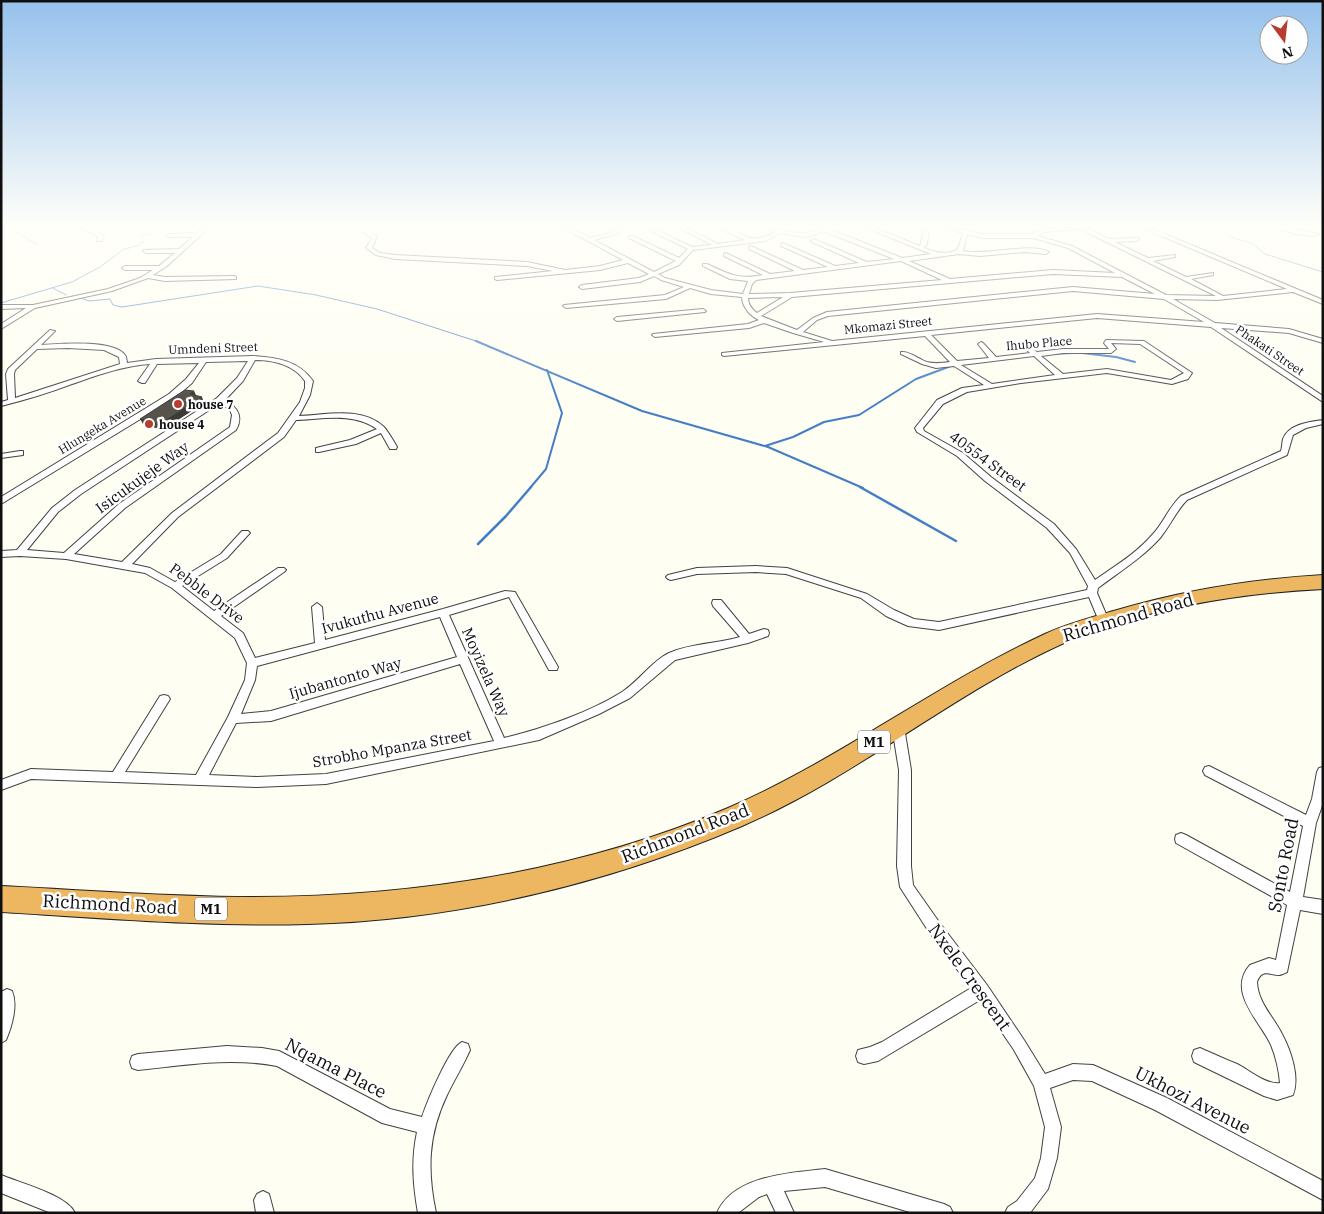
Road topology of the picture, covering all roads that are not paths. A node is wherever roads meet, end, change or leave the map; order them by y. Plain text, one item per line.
1 (127, 284) edge
2 (617, 284) edge
3 (678, 284) edge
4 (749, 284) edge
5 (919, 284) edge
6 (1140, 284) edge
7 (1194, 284) edge
8 (1279, 284) edge
9 (582, 287) dead end
10 (688, 287) junction
11 (1294, 290) junction
12 (790, 295) junction
13 (745, 296) junction
14 (1166, 297) junction
15 (1223, 298) junction
16 (1323, 302) edge
17 (673, 305) junction
18 (566, 306) dead end
19 (1, 307) edge
20 (33, 307) junction
21 (703, 311) dead end
22 (756, 317) junction
23 (617, 319) dead end
24 (764, 320) junction
25 (1213, 325) junction
26 (1, 327) edge
27 (52, 331) dead end
28 (799, 332) junction
29 (926, 333) junction
30 (655, 335) dead end
31 (1323, 341) edge
32 (834, 342) junction
33 (981, 344) dead end
34 (35, 347) junction
35 (1026, 347) dead end
36 (904, 352) dead end
37 (724, 354) dead end
38 (1035, 354) junction
39 (253, 358) junction
40 (994, 358) junction
41 (205, 359) junction
42 (156, 361) junction
43 (954, 363) junction
44 (124, 364) junction
45 (1061, 376) junction
46 (142, 381) dead end
47 (989, 386) junction
48 (220, 400) junction
49 (1323, 400) edge
50 (12, 401) junction
51 (1, 404) edge
52 (294, 418) junction
53 (1323, 422) edge
54 (382, 430) junction
55 (393, 447) dead end
56 (319, 450) dead end
57 (20, 453) dead end
58 (1, 456) edge
59 (1, 501) edge
60 (245, 534) dead end
61 (20, 553) junction
62 (1, 554) edge
63 (66, 556) junction
64 (125, 565) junction
65 (281, 570) dead end
66 (671, 577) dead end
67 (1323, 582) edge
68 (175, 586) junction
69 (1093, 590) junction
70 (717, 603) dead end
71 (317, 607) dead end
72 (443, 612) junction
73 (215, 615) junction
74 (1104, 621) junction
75 (764, 633) dead end
76 (748, 639) junction
77 (320, 644) junction
78 (464, 659) junction
79 (252, 663) junction
80 (553, 667) dead end
81 (164, 699) dead end
82 (233, 719) junction
83 (898, 727) junction
84 (501, 744) junction
85 (1209, 771) dead end
86 (1323, 772) edge
87 (117, 775) junction
88 (200, 778) junction
89 (1, 785) edge
90 (1320, 799) edge
91 (1310, 823) junction
92 (1181, 839) dead end
93 (1, 899) edge
94 (1295, 902) junction
95 (1323, 907) edge
96 (982, 990) junction
97 (7, 996) dead end
98 (1, 1035) edge
99 (462, 1050) dead end
100 (864, 1056) dead end
101 (1200, 1056) dead end
102 (138, 1062) dead end
103 (1040, 1084) junction
104 (425, 1126) junction
105 (1, 1184) edge
106 (771, 1184) junction
107 (1323, 1192) edge
108 (66, 1213) edge
109 (427, 1213) edge
110 (726, 1213) edge
111 (785, 1213) edge
112 (944, 1213) edge
113 (1014, 1213) edge

1 - 20 street
2 - 9 street
3 - 10 street
4 - 13 street
5 - 12 street
6 - 14 street, Phakati Street
7 - 15 street
8 - 11 street
10 - 13 street
10 - 17 street
11 - 15 street
11 - 16 street
12 - 13 street
12 - 22 street
13 - 22 street
14 - 15 street
14 - 25 street, Phakati Street
14 - 28 street
17 - 18 street
17 - 21 street
17 - 23 street
19 - 20 street
20 - 26 street
22 - 24 street
24 - 28 street
24 - 30 street
25 - 29 street, Mkomazi Street
25 - 31 street, Mkomazi Street
25 - 49 street, Phakati Street
27 - 34 street
28 - 32 street
29 - 32 street, Mkomazi Street
29 - 43 street
32 - 37 street, Mkomazi Street
33 - 40 street
34 - 44 street
34 - 50 street
35 - 38 street
36 - 43 street, Ihubo Place
38 - 40 street, Ihubo Place
38 - 45 street
38 - 45 street, Ihubo Place
39 - 41 street, Umndeni Street
39 - 48 street
39 - 52 street, Umndeni Street
40 - 43 street, Ihubo Place
41 - 42 street, Umndeni Street
41 - 59 street, Hlungeka Avenue
42 - 44 street, Umndeni Street
42 - 46 street
43 - 47 street
44 - 50 street, Umndeni Street
45 - 47 street
47 - 69 street, 40554 Street
48 - 61 street
48 - 63 street, Isicukujeje Way
50 - 51 street, Umndeni Street
52 - 54 street
52 - 64 street, Umndeni Street
53 - 69 street
54 - 55 street
54 - 56 street
57 - 58 street
60 - 68 street
61 - 62 street, Pebble Drive
61 - 63 street, Pebble Drive
63 - 64 street, Pebble Drive
64 - 68 street, Pebble Drive
65 - 73 street
66 - 69 street
67 - 74 highway, Richmond Road / M1
68 - 73 street, Pebble Drive
69 - 74 street
70 - 76 street
71 - 77 street
72 - 77 street, Ivukuthu Avenue
72 - 78 street, Moyizela Way
72 - 80 street, Ivukuthu Avenue
73 - 79 street, Pebble Drive
74 - 83 highway, Richmond Road / M1
75 - 76 street, Strobho Mpanza Street
76 - 84 street, Strobho Mpanza Street
77 - 79 street, Ivukuthu Avenue
78 - 82 street, Ijubantonto Way
78 - 84 street, Moyizela Way
79 - 82 street
81 - 87 street
82 - 88 street
83 - 93 highway, Richmond Road / M1
83 - 96 street, Nxele Crescent
84 - 88 street, Strobho Mpanza Street
85 - 91 street
86 - 90 street, Sonto Road
87 - 88 street, Strobho Mpanza Street
87 - 89 street, Strobho Mpanza Street
90 - 91 street, Sonto Road
91 - 94 street, Sonto Road
92 - 94 street
94 - 95 street
94 - 101 street, Sonto Road
96 - 100 street
96 - 103 street, Nxele Crescent
97 - 98 street
99 - 104 street
102 - 104 street, Nqama Place
103 - 107 street, Ukhozi Avenue
103 - 113 street, Nxele Crescent
104 - 109 street
105 - 108 street
106 - 110 street
106 - 111 street
106 - 112 street

